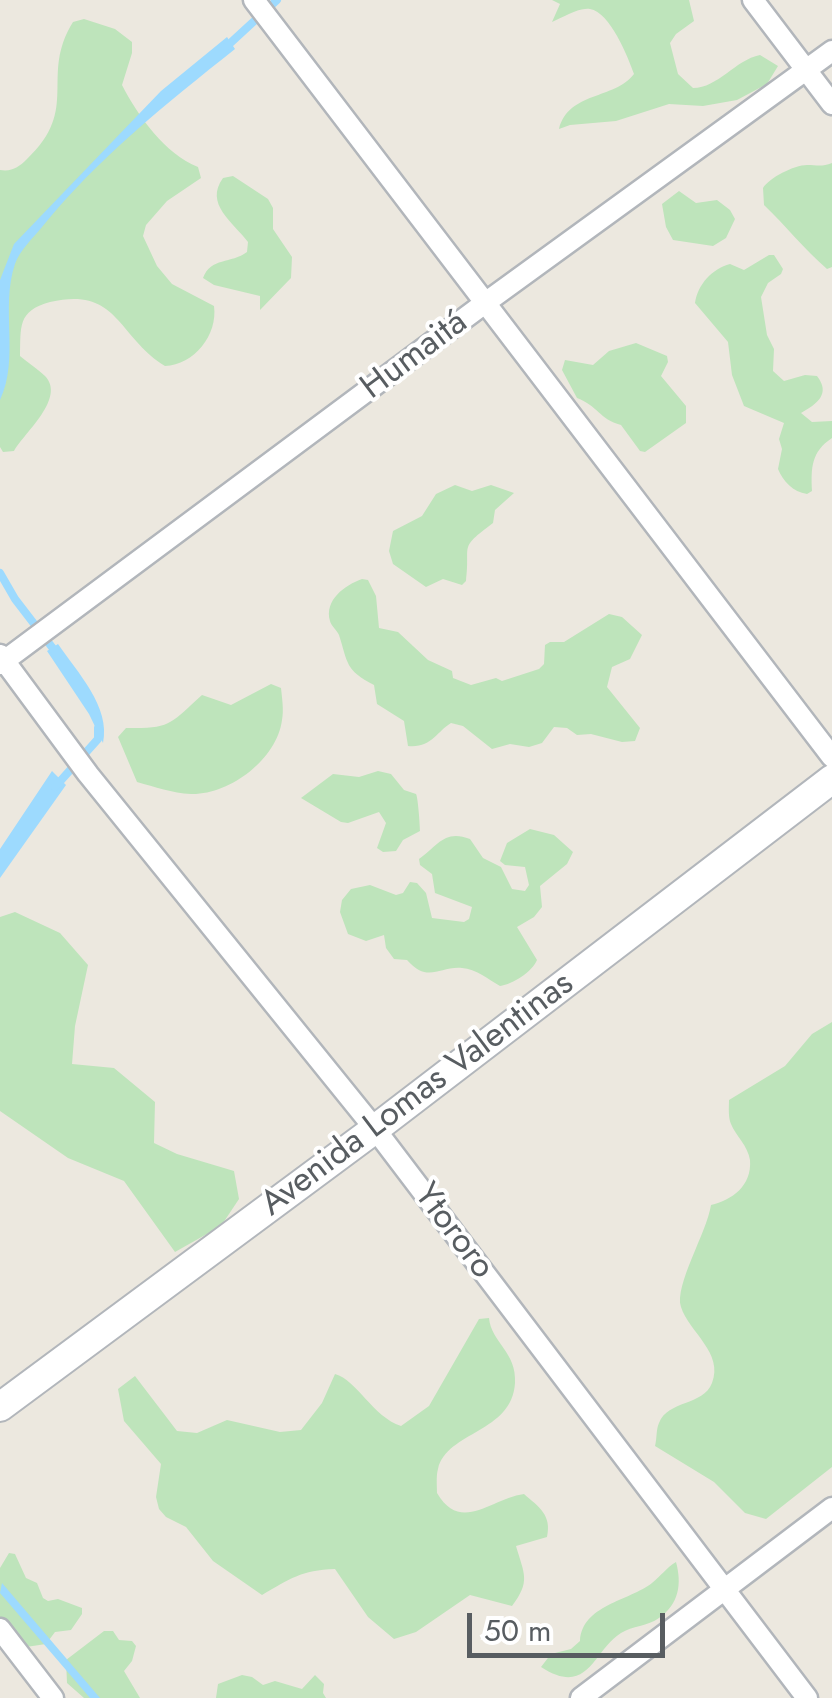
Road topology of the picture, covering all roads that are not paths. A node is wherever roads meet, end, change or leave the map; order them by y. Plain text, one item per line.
1 (254, 0) edge
2 (753, 0) edge
3 (832, 52) edge
4 (807, 71) junction
5 (832, 104) edge
6 (485, 304) junction
7 (1, 660) edge
8 (832, 757) edge
9 (832, 779) edge
10 (375, 1129) junction
11 (0, 1407) edge
12 (832, 1508) edge
13 (724, 1590) junction
14 (0, 1629) edge
15 (53, 1698) edge
16 (581, 1698) edge
17 (807, 1698) edge

1 - 6 street
2 - 4 street
3 - 4 street, Humaitá
4 - 5 street
4 - 6 street, Humaitá
6 - 7 street, Humaitá
6 - 8 street
7 - 10 street, Ytororo
9 - 10 street, Avenida Lomas Valentinas
10 - 11 street, Avenida Lomas Valentinas
10 - 13 street, Ytororo
12 - 13 street
13 - 16 street
13 - 17 street, Ytororo
14 - 15 street

